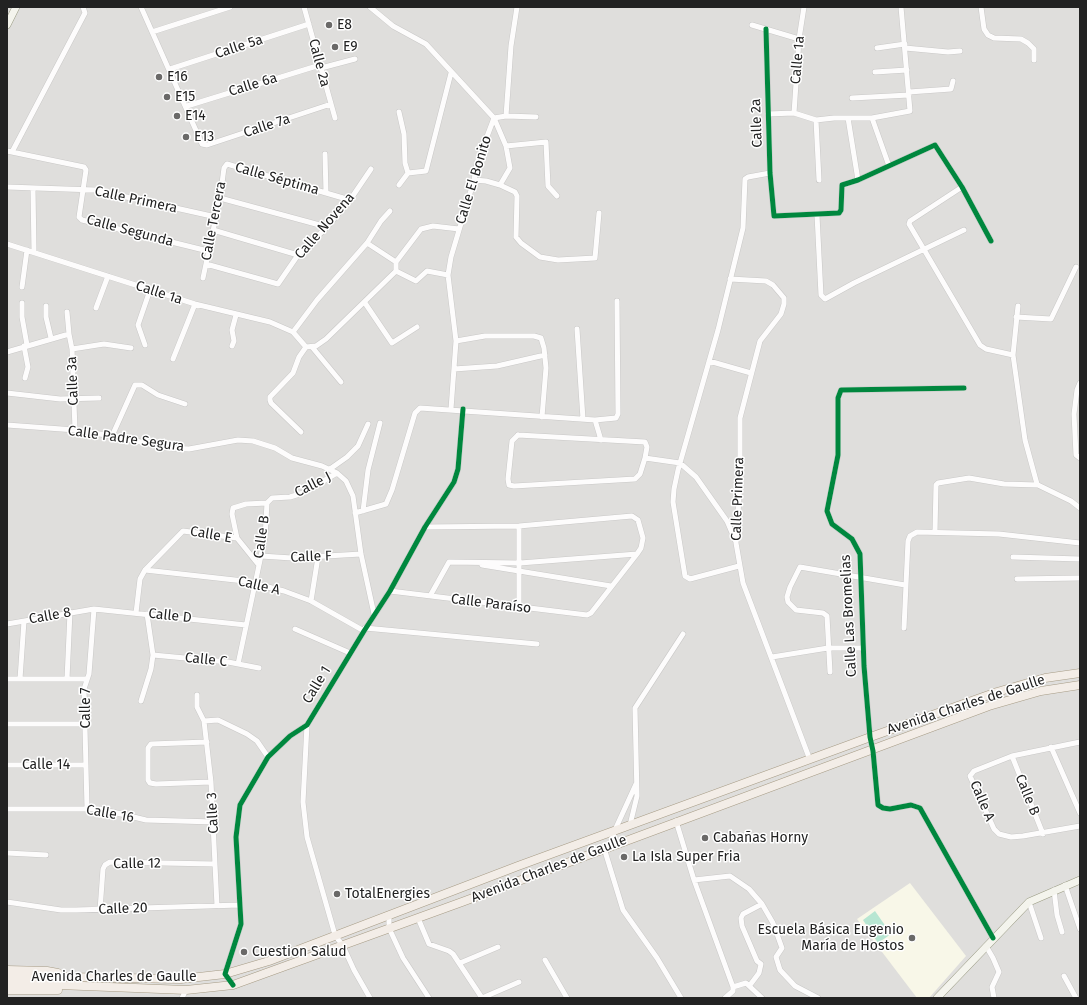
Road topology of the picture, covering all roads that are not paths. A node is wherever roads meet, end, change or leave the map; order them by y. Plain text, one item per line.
1 (16, 7) edge
2 (83, 7) edge
3 (141, 7) edge
4 (230, 7) edge
5 (304, 7) edge
6 (370, 7) edge
7 (517, 7) edge
8 (804, 7) edge
9 (901, 7) edge
10 (981, 7) edge
11 (309, 24) junction
12 (7, 25) edge
13 (752, 25) dead end
14 (766, 29) junction
15 (152, 32) junction
16 (799, 39) junction
17 (905, 46) junction
18 (877, 48) dead end
19 (960, 51) dead end
20 (355, 59) dead end
21 (1034, 60) dead end
22 (320, 66) junction
23 (170, 69) junction
24 (907, 70) junction
25 (875, 72) dead end
26 (451, 73) junction
27 (953, 81) dead end
28 (909, 94) junction
29 (852, 98) dead end
30 (331, 104) junction
31 (187, 106) junction
32 (399, 112) dead end
33 (794, 113) junction
34 (768, 114) junction
35 (506, 116) junction
36 (536, 117) dead end
37 (335, 118) dead end
38 (494, 118) junction
39 (848, 118) junction
40 (872, 118) junction
41 (816, 120) junction
42 (506, 146) junction
43 (9, 151) edge
44 (325, 154) dead end
45 (227, 164) joint
46 (890, 166) junction
47 (371, 169) dead end
48 (408, 173) junction
49 (770, 173) junction
50 (474, 180) junction
51 (819, 180) dead end
52 (858, 180) junction
53 (399, 185) dead end
54 (500, 185) junction
55 (962, 187) junction
56 (7, 188) edge
57 (33, 189) junction
58 (84, 190) junction
59 (326, 193) junction
60 (557, 196) dead end
61 (220, 198) junction
62 (350, 200) junction
63 (390, 211) dead end
64 (599, 212) dead end
65 (817, 215) junction
66 (216, 217) junction
67 (327, 227) junction
68 (459, 229) junction
69 (213, 230) junction
70 (964, 230) dead end
71 (991, 240) dead end
72 (367, 243) junction
73 (7, 244) edge
74 (924, 249) junction
75 (27, 250) junction
76 (208, 251) junction
77 (34, 252) junction
78 (298, 255) junction
79 (396, 262) junction
80 (206, 264) junction
81 (1076, 267) dead end
82 (396, 271) junction
83 (448, 275) junction
84 (108, 276) junction
85 (203, 278) dead end
86 (730, 280) junction
87 (22, 287) dead end
88 (150, 290) junction
89 (617, 301) dead end
90 (22, 303) dead end
91 (365, 303) junction
92 (195, 304) junction
93 (46, 306) dead end
94 (1018, 306) dead end
95 (96, 308) dead end
96 (67, 312) dead end
97 (236, 315) junction
98 (1016, 317) junction
99 (417, 327) dead end
100 (577, 329) dead end
101 (293, 332) junction
102 (68, 334) junction
103 (51, 338) junction
104 (456, 341) junction
105 (26, 346) junction
106 (145, 346) dead end
107 (232, 346) dead end
108 (309, 347) junction
109 (131, 348) dead end
110 (72, 349) junction
111 (7, 352) edge
112 (1013, 355) junction
113 (545, 356) junction
114 (173, 359) dead end
115 (709, 361) junction
116 (454, 368) junction
117 (752, 372) junction
118 (25, 378) dead end
119 (341, 382) dead end
120 (1080, 383) edge
121 (964, 388) dead end
122 (7, 393) edge
123 (99, 398) dead end
124 (74, 399) junction
125 (185, 404) dead end
126 (451, 409) junction
127 (463, 409) junction
128 (1077, 413) edge
129 (542, 417) junction
130 (583, 419) junction
131 (595, 420) junction
132 (380, 423) dead end
133 (368, 424) dead end
134 (7, 425) edge
135 (75, 430) junction
136 (301, 432) dead end
137 (112, 436) junction
138 (601, 440) junction
139 (645, 458) junction
140 (1080, 458) edge
141 (680, 463) junction
142 (330, 469) junction
143 (337, 473) junction
144 (1037, 484) junction
145 (267, 503) junction
146 (1080, 508) edge
147 (363, 511) junction
148 (355, 513) junction
149 (519, 526) junction
150 (425, 527) junction
151 (935, 532) junction
152 (237, 538) junction
153 (736, 543) junction
154 (1080, 543) edge
155 (361, 554) junction
156 (637, 554) junction
157 (261, 556) junction
158 (318, 557) junction
159 (1013, 557) dead end
160 (1080, 559) edge
161 (469, 563) junction
162 (520, 563) junction
163 (258, 564) junction
164 (739, 566) junction
165 (145, 570) junction
166 (520, 572) junction
167 (861, 578) junction
168 (1080, 578) edge
169 (1017, 579) dead end
170 (254, 584) junction
171 (905, 585) junction
172 (611, 586) junction
173 (390, 592) junction
174 (430, 596) junction
175 (311, 602) junction
176 (519, 608) junction
177 (94, 609) junction
178 (70, 612) junction
179 (136, 613) junction
180 (147, 614) junction
181 (374, 614) junction
182 (24, 621) junction
183 (7, 624) edge
184 (246, 625) junction
185 (904, 628) dead end
186 (295, 629) dead end
187 (364, 629) junction
188 (684, 634) dead end
189 (537, 644) dead end
190 (828, 648) junction
191 (863, 648) junction
192 (350, 653) junction
193 (153, 655) junction
194 (772, 657) junction
195 (238, 664) junction
196 (259, 668) dead end
197 (830, 672) dead end
198 (1080, 673) edge
199 (7, 679) edge
200 (20, 679) junction
201 (67, 679) junction
202 (87, 680) junction
203 (1080, 685) edge
204 (197, 695) dead end
205 (141, 702) dead end
206 (204, 721) junction
207 (7, 724) edge
208 (86, 724) junction
209 (307, 725) junction
210 (870, 737) junction
211 (207, 742) junction
212 (1080, 742) edge
213 (1051, 747) junction
214 (873, 751) junction
215 (1012, 756) junction
216 (268, 757) junction
217 (810, 760) junction
218 (7, 765) edge
219 (86, 765) junction
220 (211, 782) junction
221 (636, 784) junction
222 (86, 808) junction
223 (7, 809) edge
224 (1080, 813) edge
225 (676, 821) junction
226 (214, 822) junction
227 (630, 826) junction
228 (1080, 826) edge
229 (614, 832) junction
230 (1043, 834) junction
231 (607, 847) junction
232 (7, 853) edge
233 (46, 855) dead end
234 (215, 864) junction
235 (694, 880) junction
236 (1080, 880) edge
237 (1065, 885) junction
238 (1054, 890) junction
239 (7, 902) edge
240 (1029, 902) junction
241 (762, 904) junction
242 (240, 905) junction
243 (217, 906) junction
244 (100, 910) junction
245 (389, 916) junction
246 (418, 918) junction
247 (390, 928) junction
248 (1080, 929) edge
249 (1062, 932) dead end
250 (336, 935) junction
251 (993, 938) junction
252 (1041, 938) dead end
253 (343, 946) junction
254 (986, 946) junction
255 (498, 947) dead end
256 (546, 960) dead end
257 (460, 963) junction
258 (7, 970) edge
259 (225, 974) junction
260 (7, 976) edge
261 (1064, 976) dead end
262 (75, 981) junction
263 (519, 982) dead end
264 (7, 983) edge
265 (232, 984) junction
266 (750, 985) junction
267 (733, 987) junction
268 (7, 990) edge
269 (184, 994) edge
270 (370, 998) edge
271 (429, 998) edge
272 (482, 998) edge
273 (567, 998) edge
274 (681, 998) edge
275 (725, 998) edge
276 (762, 998) edge
277 (818, 998) edge
278 (937, 998) edge
279 (994, 998) edge
280 (1076, 998) edge

1 - 12 street
2 - 43 street
3 - 15 street
4 - 15 street
5 - 11 street, Calle 2a
6 - 26 street, Calle El Bonito
7 - 35 street
8 - 16 street, Calle 1a
9 - 17 street
10 - 21 street
11 - 22 street, Calle 2a
11 - 23 street, Calle 5a
13 - 14 street
14 - 16 street
14 - 34 street, Calle 2a
15 - 23 street
16 - 33 street, Calle 1a
17 - 18 street
17 - 19 street
17 - 24 street
20 - 22 street, Calle 6a
22 - 30 street, Calle 2a
22 - 31 street, Calle 6a
23 - 31 street
24 - 25 street
24 - 28 street
26 - 38 street, Calle El Bonito
26 - 48 street
27 - 28 street
28 - 29 street
28 - 40 street
30 - 31 street, Calle 7a
30 - 37 street, Calle 2a
32 - 48 street
33 - 34 street
33 - 41 street
34 - 49 street, Calle 2a
35 - 36 street
35 - 38 street
38 - 42 street
38 - 50 street, Calle El Bonito
39 - 40 street
39 - 41 street
39 - 52 street
40 - 46 street
41 - 51 street
42 - 54 street
42 - 60 street
43 - 58 street
44 - 59 street
45 - 59 street, Calle Séptima
45 - 61 street, Calle Tercera
46 - 52 street
46 - 55 street
47 - 62 street, Calle Novena
48 - 53 street
49 - 65 street, Calle 2a
49 - 86 street
50 - 54 street
50 - 68 street, Calle El Bonito
52 - 65 street
54 - 64 street
55 - 71 street
55 - 74 street
56 - 57 street, Calle Primera
57 - 58 street, Calle Primera
57 - 77 street
58 - 66 street, Calle Primera
58 - 76 street, Calle Segunda
59 - 62 street, Calle Séptima
61 - 66 street, Calle Tercera
61 - 67 street
62 - 67 street, Calle Novena
63 - 72 street
65 - 74 street
66 - 69 street, Calle Tercera
67 - 78 street, Calle Novena
68 - 79 street
68 - 83 street, Calle El Bonito
69 - 76 street, Calle Tercera
69 - 78 street
70 - 74 street
72 - 79 street
72 - 101 street
73 - 75 street, Calle 1a
74 - 112 street
75 - 77 street, Calle 1a
75 - 87 street
76 - 80 street, Calle Tercera
77 - 84 street, Calle 1a
78 - 80 street, Calle Novena
79 - 82 street
80 - 85 street, Calle Tercera
81 - 98 street
82 - 83 street
82 - 91 street
83 - 104 street, Calle El Bonito
84 - 88 street, Calle 1a
84 - 95 street
86 - 115 street
86 - 117 street, Calle Primera
88 - 92 street, Calle 1a
88 - 106 street
89 - 131 street
90 - 105 street
91 - 99 street
91 - 108 street
92 - 97 street, Calle 1a
92 - 114 street
93 - 103 street
94 - 98 street
96 - 102 street, Calle 3a
97 - 101 street, Calle 1a
97 - 107 street
98 - 112 street
100 - 130 street
101 - 108 street, Calle 1a
102 - 103 street
102 - 110 street, Calle 3a
103 - 105 street
104 - 113 street
104 - 116 street, Calle El Bonito
105 - 111 street
105 - 118 street
108 - 119 street, Calle 1a
108 - 136 street
109 - 110 street
110 - 124 street, Calle 3a
112 - 144 street
113 - 116 street
113 - 129 street
115 - 117 street
115 - 141 street
116 - 126 street, Calle El Bonito
117 - 153 street, Calle Primera
120 - 128 street
121 - 167 street, Calle Las Bromelias
122 - 124 street
123 - 124 street
124 - 135 street, Calle 3a
125 - 137 street
126 - 127 street
126 - 147 street
127 - 129 street
127 - 150 street, Calle 1
128 - 140 street
129 - 130 street
130 - 131 street
131 - 138 street
132 - 147 street
133 - 142 street
134 - 135 street, Calle Padre Segura
135 - 137 street, Calle Padre Segura
137 - 142 street, Calle Padre Segura
138 - 139 street
138 - 139 street
139 - 141 street
141 - 153 street
141 - 164 street
142 - 143 street, Calle Padre Segura
143 - 145 street, Calle J
143 - 148 street, Calle Padre Segura
144 - 146 street
144 - 151 street
145 - 152 street, Calle J
145 - 157 street, Calle B
147 - 148 street
148 - 155 street, Calle Padre Segura
149 - 150 street
149 - 156 street
149 - 162 street
150 - 173 street, Calle 1
151 - 154 street
151 - 171 street
152 - 163 street, Calle E
152 - 165 street, Calle E
153 - 164 street, Calle Primera
155 - 158 street, Calle F
155 - 181 street, Calle Padre Segura
156 - 162 street
156 - 172 street
157 - 158 street, Calle F
157 - 163 street, Calle B
158 - 175 street
159 - 160 street
161 - 162 street
161 - 166 street
161 - 174 street
162 - 166 street
163 - 170 street, Calle B
164 - 194 street, Calle Primera
165 - 170 street, Calle A
165 - 179 street
166 - 172 street
166 - 176 street
167 - 171 street
167 - 190 street
167 - 191 street, Calle Las Bromelias
168 - 169 street
170 - 175 street, Calle A
170 - 184 street, Calle B
171 - 185 street
172 - 176 street, Calle Paraíso
173 - 174 street, Calle Paraíso
173 - 181 street, Calle 1
174 - 176 street, Calle Paraíso
175 - 187 street, Calle A
177 - 178 street, Calle 8
177 - 179 street, Calle D
177 - 202 street, Calle 7
178 - 182 street, Calle 8
178 - 201 street
179 - 180 street, Calle D
180 - 184 street, Calle D
180 - 193 street
181 - 187 street, Calle 1
182 - 183 street, Calle 8
182 - 200 street
184 - 195 street, Calle B
186 - 192 street
187 - 189 street
187 - 192 street, Calle 1
188 - 221 street
190 - 191 street
190 - 194 street
190 - 197 street
191 - 210 street, Calle Las Bromelias
192 - 209 street, Calle 1
193 - 195 street, Calle C
193 - 205 street
194 - 217 street, Calle Primera
195 - 196 street, Calle C
198 - 210 main road, Avenida Charles de Gaulle
199 - 200 street
200 - 201 street
201 - 202 street
202 - 208 street, Calle 7
203 - 214 main road, Avenida Charles de Gaulle
204 - 206 street, Calle 3
206 - 211 street, Calle 3
206 - 216 street
207 - 208 street
208 - 219 street, Calle 7
209 - 216 street, Calle 1
209 - 250 street
210 - 214 street, Calle Las Bromelias
210 - 217 main road, Avenida Charles de Gaulle
211 - 220 street, Calle 3
211 - 220 street
212 - 213 street, Calle A
213 - 215 street, Calle A
213 - 224 street
214 - 225 main road, Avenida Charles de Gaulle
214 - 251 street, Calle Las Bromelias
215 - 230 street, Calle B
215 - 230 street, Calle A
216 - 242 street, Calle 1
217 - 227 main road, Avenida Charles de Gaulle
218 - 219 street, Calle 14
219 - 222 street, Calle 7
220 - 226 street, Calle 3
221 - 227 street
221 - 229 street
222 - 223 street, Calle 16
222 - 226 street, Calle 16
225 - 231 main road, Avenida Charles de Gaulle
225 - 235 street
226 - 234 street, Calle 3
227 - 229 main road, Avenida Charles de Gaulle
228 - 230 street, Calle A
229 - 231 street
229 - 245 main road, Avenida Charles de Gaulle
231 - 246 main road, Avenida Charles de Gaulle
231 - 274 street
232 - 233 street
234 - 243 street, Calle 3
234 - 244 street, Calle 12
235 - 241 street
235 - 267 street
236 - 237 street
237 - 238 street
237 - 248 street
238 - 240 street
238 - 249 street
239 - 244 street, Calle 20
240 - 251 street
240 - 252 street
241 - 266 street
241 - 277 street
242 - 243 street, Calle 20
242 - 259 street, Calle 1
243 - 244 street, Calle 20
245 - 247 street
245 - 250 main road, Avenida Charles de Gaulle
246 - 247 main road, Avenida Charles de Gaulle
246 - 257 street
247 - 253 main road, Avenida Charles de Gaulle
247 - 271 street
250 - 253 street
250 - 259 main road, Avenida Charles de Gaulle
251 - 254 street
253 - 265 main road, Avenida Charles de Gaulle
253 - 270 street
254 - 278 street
254 - 279 street
255 - 257 street
256 - 273 street
257 - 272 street
258 - 262 main road
259 - 262 main road, Avenida Charles de Gaulle
259 - 265 street
260 - 262 main road, Avenida Charles de Gaulle
261 - 280 street
262 - 264 main road, Avenida Charles de Gaulle
262 - 268 main road
262 - 269 main road, Avenida Charles de Gaulle
263 - 272 street
265 - 269 main road, Avenida Charles de Gaulle
266 - 267 street
266 - 276 street
267 - 275 street

